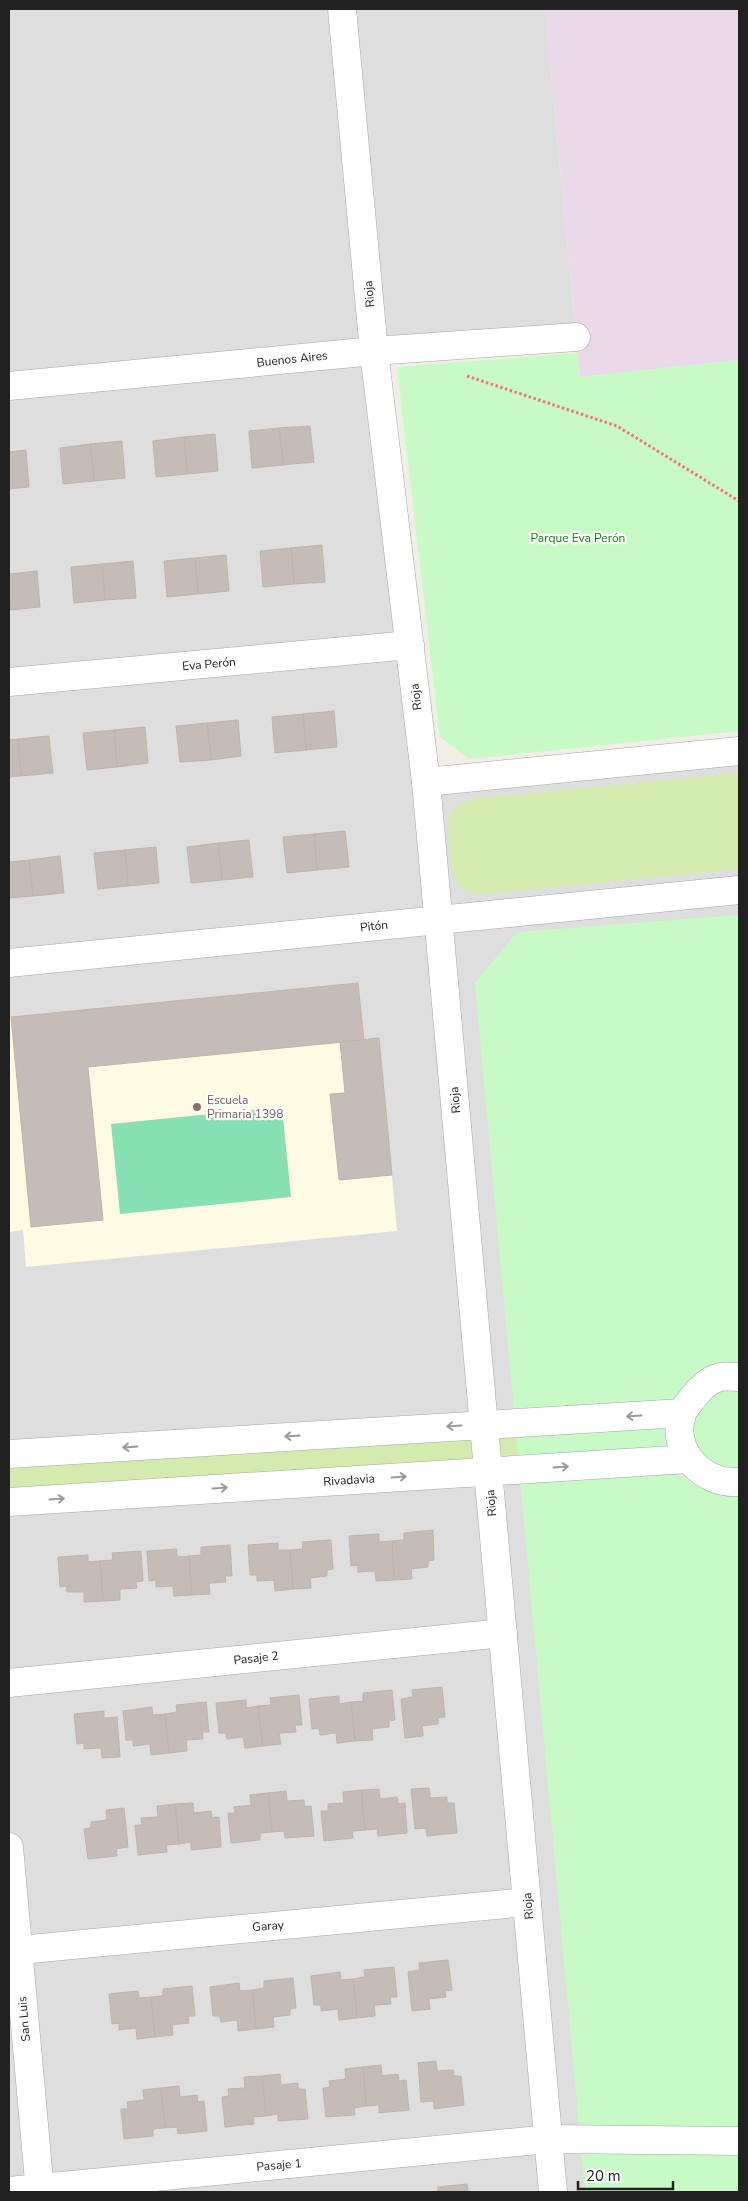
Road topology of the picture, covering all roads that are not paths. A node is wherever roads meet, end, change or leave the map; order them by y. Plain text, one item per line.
1 (342, 9) edge
2 (576, 336) dead end
3 (374, 351) junction
4 (9, 386) edge
5 (410, 646) junction
6 (9, 682) edge
7 (739, 752) edge
8 (426, 782) junction
9 (739, 890) edge
10 (439, 920) junction
11 (9, 964) edge
12 (739, 1377) edge
13 (682, 1413) junction
14 (484, 1424) junction
15 (9, 1454) edge
16 (688, 1459) junction
17 (489, 1471) junction
18 (739, 1482) edge
19 (9, 1502) edge
20 (503, 1633) junction
21 (9, 1683) edge
22 (9, 1847) edge
23 (527, 1902) junction
24 (13, 1950) edge
25 (548, 2139) junction
26 (739, 2141) edge
27 (40, 2190) edge
28 (9, 2191) edge
29 (553, 2192) edge

1 - 3 street, Rioja
2 - 3 street, Buenos Aires
3 - 4 street, Buenos Aires
3 - 5 street, Rioja
5 - 6 street, Eva Perón
5 - 8 street, Rioja
7 - 8 street
8 - 10 street, Rioja
9 - 10 street, Pitón
10 - 11 street, Pitón
10 - 14 street, Rioja
12 - 13 street
13 -> 14 street
13 - 16 street
14 -> 15 street
14 - 17 street, Rioja
17 -> 16 street, Rivadavia
16 - 18 street
19 -> 17 street, Rivadavia
17 - 20 street, Rioja
20 - 21 street, Pasaje 2
20 - 23 street, Rioja
22 - 24 street, San Luis
23 - 24 street, Garay
23 - 25 street, Rioja
24 - 27 street, San Luis
25 - 26 street, Pasaje 1
25 - 27 street, Pasaje 1
25 - 29 street, Rioja
27 - 28 street, Pasaje 1

